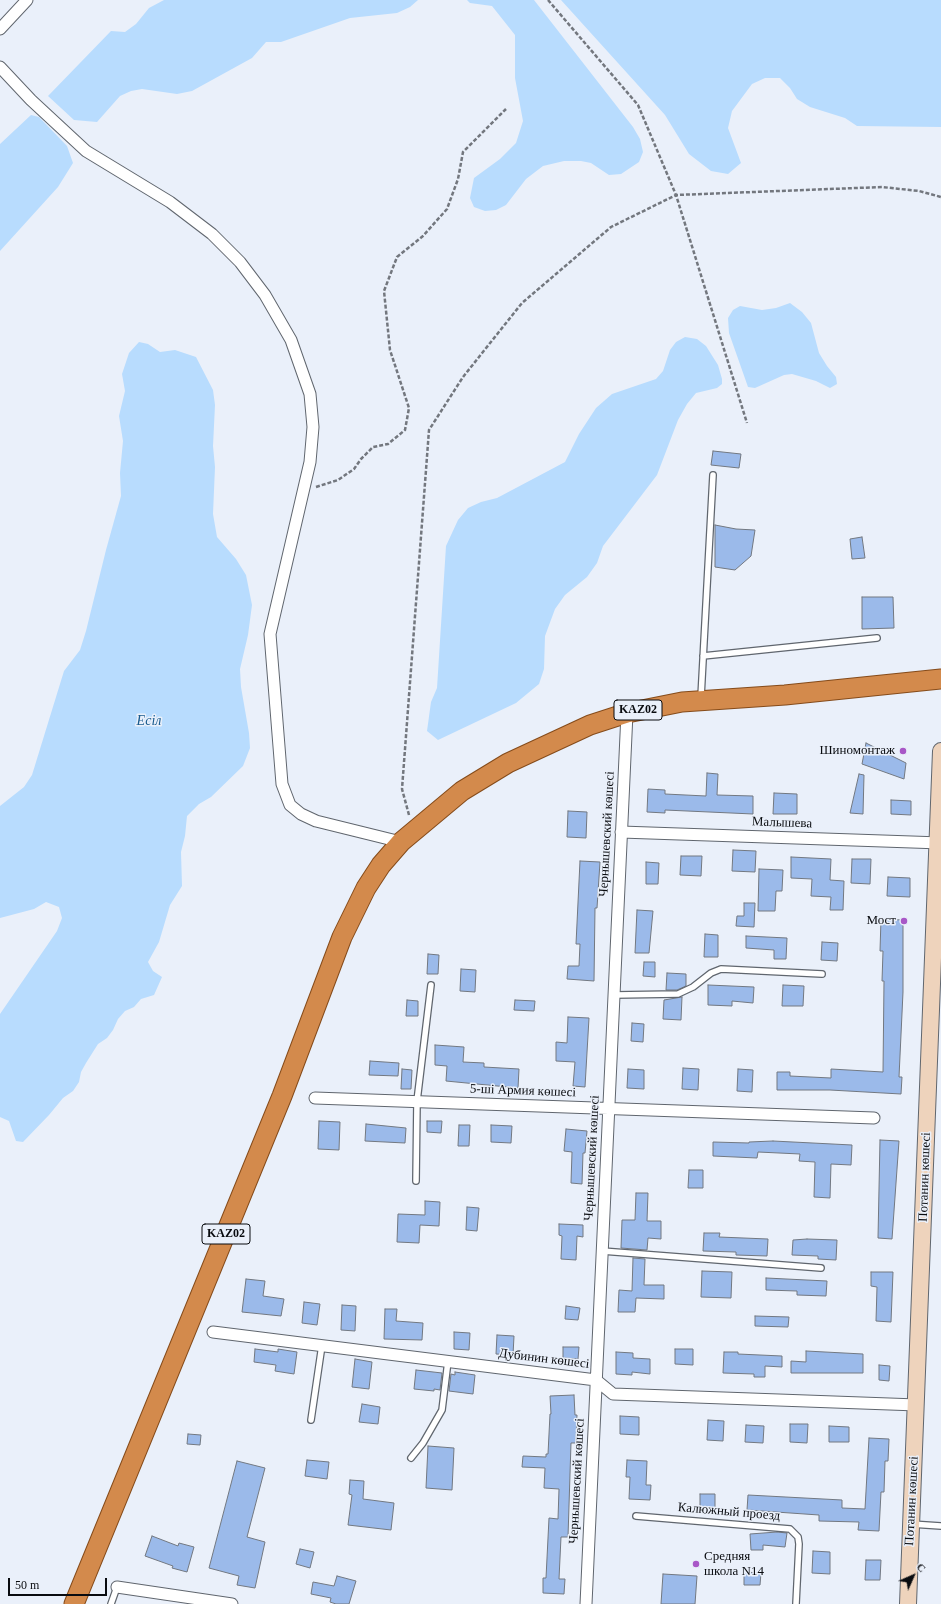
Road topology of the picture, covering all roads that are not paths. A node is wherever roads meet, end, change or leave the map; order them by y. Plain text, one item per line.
1 (27, 0) edge
2 (0, 29) edge
3 (0, 67) edge
4 (713, 475) dead end
5 (877, 638) dead end
6 (703, 656) junction
7 (941, 679) edge
8 (700, 702) junction
9 (627, 713) junction
10 (941, 751) edge
11 (621, 832) junction
12 (407, 836) junction
13 (940, 842) edge
14 (822, 974) dead end
15 (431, 985) dead end
16 (614, 995) junction
17 (315, 1098) dead end
18 (417, 1101) junction
19 (608, 1108) junction
20 (874, 1118) dead end
21 (416, 1181) dead end
22 (602, 1251) junction
23 (821, 1268) dead end
24 (213, 1332) dead end
25 (322, 1345) junction
26 (448, 1361) junction
27 (596, 1380) junction
28 (917, 1405) junction
29 (311, 1420) dead end
30 (411, 1458) dead end
31 (636, 1516) dead end
32 (911, 1524) junction
33 (941, 1526) edge
34 (118, 1587) joint
35 (74, 1604) edge
36 (111, 1604) edge
37 (232, 1604) edge
38 (586, 1604) edge
39 (796, 1604) edge
40 (908, 1604) edge

1 - 2 street
3 - 12 street
4 - 6 lane
5 - 6 lane
6 - 8 lane
7 - 8 highway, KAZ02
8 - 9 highway, KAZ02
9 - 11 street, Чернышевский көшесі
9 - 12 highway, KAZ02
10 - 13 main road, Потанин көшесі
11 - 13 street, Малышева
11 - 16 street, Чернышевский көшесі
12 - 35 highway, KAZ02
13 - 28 main road, Потанин көшесі
14 - 16 lane
15 - 18 lane
16 - 19 street, Чернышевский көшесі
17 - 18 street, 5-ші Армия көшесі
18 - 19 street, 5-ші Армия көшесі
18 - 21 lane
19 - 20 street, 5-ші Армия көшесі
19 - 22 street, Чернышевский көшесі
22 - 23 lane
22 - 27 street, Чернышевский көшесі
24 - 25 street, Дубинин көшесі
25 - 26 street, Дубинин көшесі
25 - 29 lane
26 - 27 street, Дубинин көшесі
26 - 30 lane
27 - 28 street, Дубинин көшесі
27 - 38 street, Чернышевский көшесі
28 - 32 main road, Потанин көшесі
31 - 39 lane, Калюжный проезд
32 - 33 lane
32 - 40 main road, Потанин көшесі
34 - 36 lane
34 - 37 street

